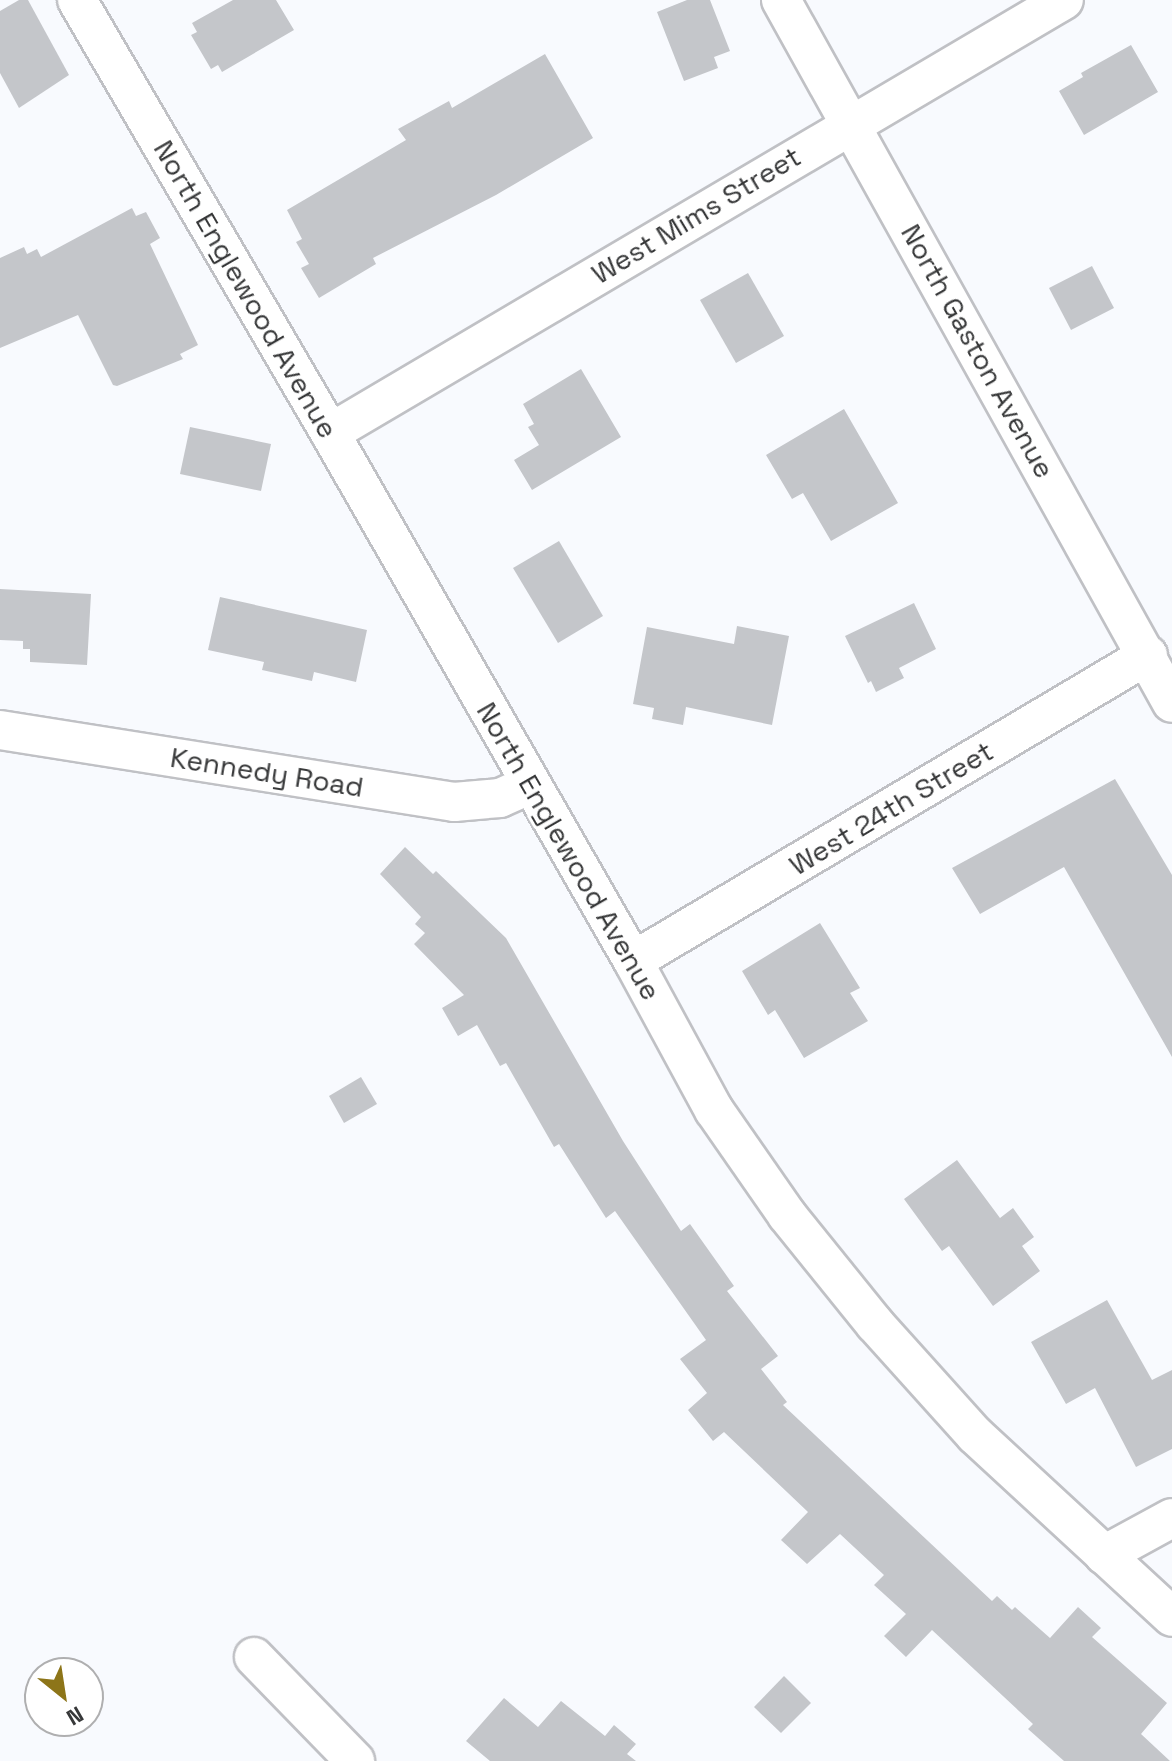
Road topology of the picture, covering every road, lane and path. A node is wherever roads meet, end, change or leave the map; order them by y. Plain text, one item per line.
1 (77, 0) edge
2 (781, 0) edge
3 (1064, 0) edge
4 (851, 123) junction
5 (330, 433) junction
6 (1148, 655) junction
7 (1172, 703) edge
8 (0, 730) edge
9 (531, 784) junction
10 (633, 961) junction
11 (1172, 1518) edge
12 (1104, 1555) junction
13 (1172, 1617) edge
14 (254, 1657) dead end
15 (355, 1761) edge

1 - 5 street, North Englewood Avenue
2 - 4 street, North Gaston Avenue
3 - 4 street, West Mims Street
4 - 5 street, West Mims Street
4 - 6 street, North Gaston Avenue
5 - 9 street, North Englewood Avenue
6 - 7 street, North Gaston Avenue
6 - 10 street, West 24th Street
8 - 9 street, Kennedy Road
9 - 10 street, North Englewood Avenue
10 - 12 street, North Englewood Avenue
11 - 12 street
12 - 13 street, North Englewood Avenue
14 - 15 street

